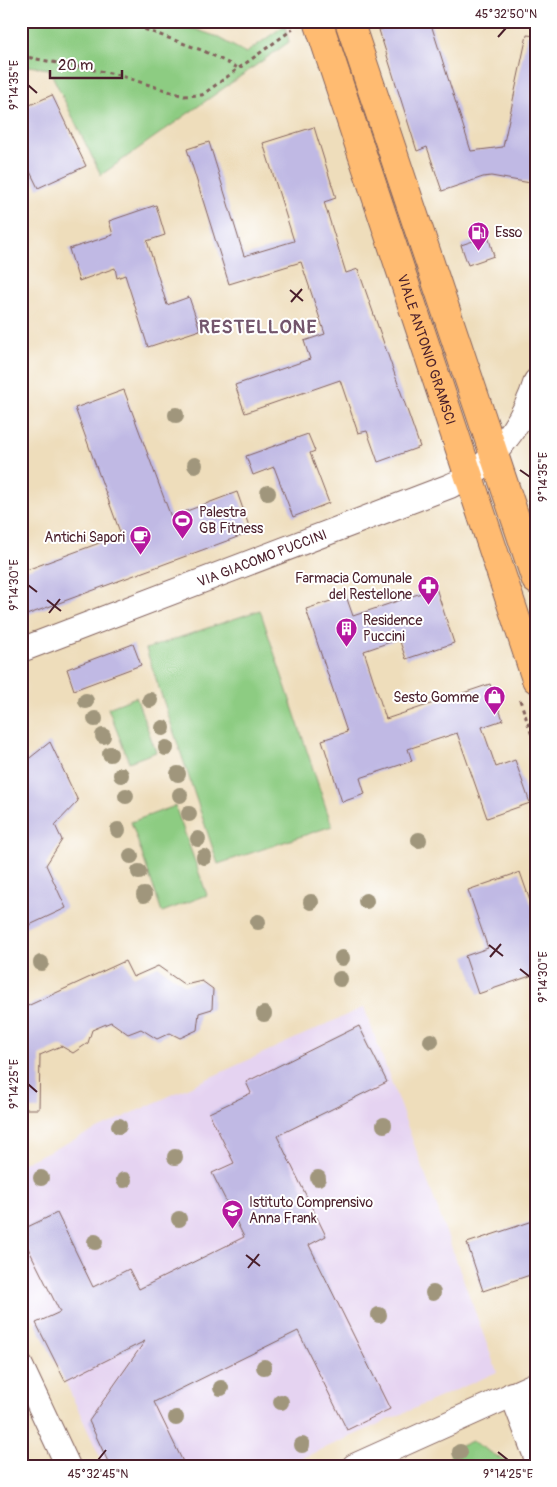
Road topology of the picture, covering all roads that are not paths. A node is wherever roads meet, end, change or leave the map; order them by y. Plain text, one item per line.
1 (349, 21) edge
2 (307, 24) edge
3 (536, 381) edge
4 (494, 453) junction
5 (469, 477) junction
6 (536, 580) edge
7 (21, 650) edge
8 (536, 679) edge
9 (21, 1366) edge
10 (536, 1384) edge
11 (512, 1394) junction
12 (536, 1457) edge
13 (68, 1466) edge
14 (354, 1466) edge

1 - 4 main road
2 - 5 main road, VIALE ANTONIO GRAMSCI
3 - 4 street, VIA GIACOMO PUCCINI
4 - 5 street, VIA GIACOMO PUCCINI
4 - 6 main road
5 - 7 street, VIA GIACOMO PUCCINI
5 - 8 main road, VIALE ANTONIO GRAMSCI
9 - 13 street
10 - 11 street
11 - 12 street
11 - 14 street

